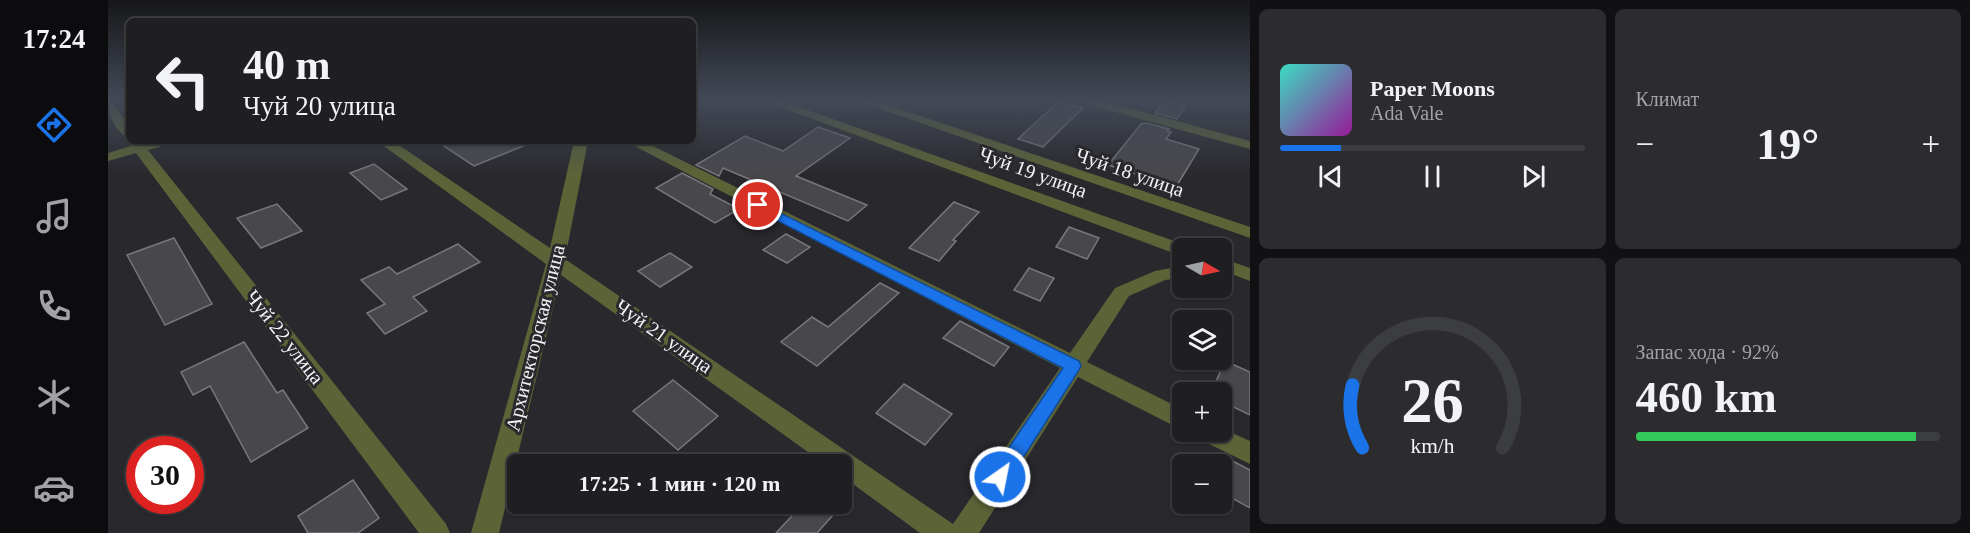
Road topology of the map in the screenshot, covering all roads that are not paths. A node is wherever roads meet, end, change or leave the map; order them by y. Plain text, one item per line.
1 (837, 125) edge
2 (934, 125) edge
3 (1177, 125) edge
4 (129, 144) edge
5 (136, 144) edge
6 (388, 144) edge
7 (580, 144) edge
8 (638, 144) edge
9 (1250, 145) edge
10 (108, 157) edge
11 (1250, 233) edge
12 (1172, 246) edge
13 (556, 260) junction
14 (1250, 260) edge
15 (1232, 265) edge
16 (1232, 269) edge
17 (1172, 273) edge
18 (1250, 275) edge
19 (1073, 366) junction
20 (1172, 415) edge
21 (1227, 442) edge
22 (1250, 453) edge
23 (436, 533) edge
24 (485, 533) edge
25 (943, 533) edge
26 (963, 533) edge

1 - 12 street, Чуй 19 улица
2 - 11 street, Чуй 18 улица
3 - 9 street
4 - 10 street
5 - 23 street, Чуй 22 улица
6 - 13 street, Чуй 21 улица
7 - 13 street, Архитекторская улица
8 - 19 street
13 - 24 street, Архитекторская улица
13 - 25 street, Чуй 21 улица
14 - 15 street
16 - 18 street
17 - 19 street
19 - 20 street
19 - 26 street
21 - 22 street

